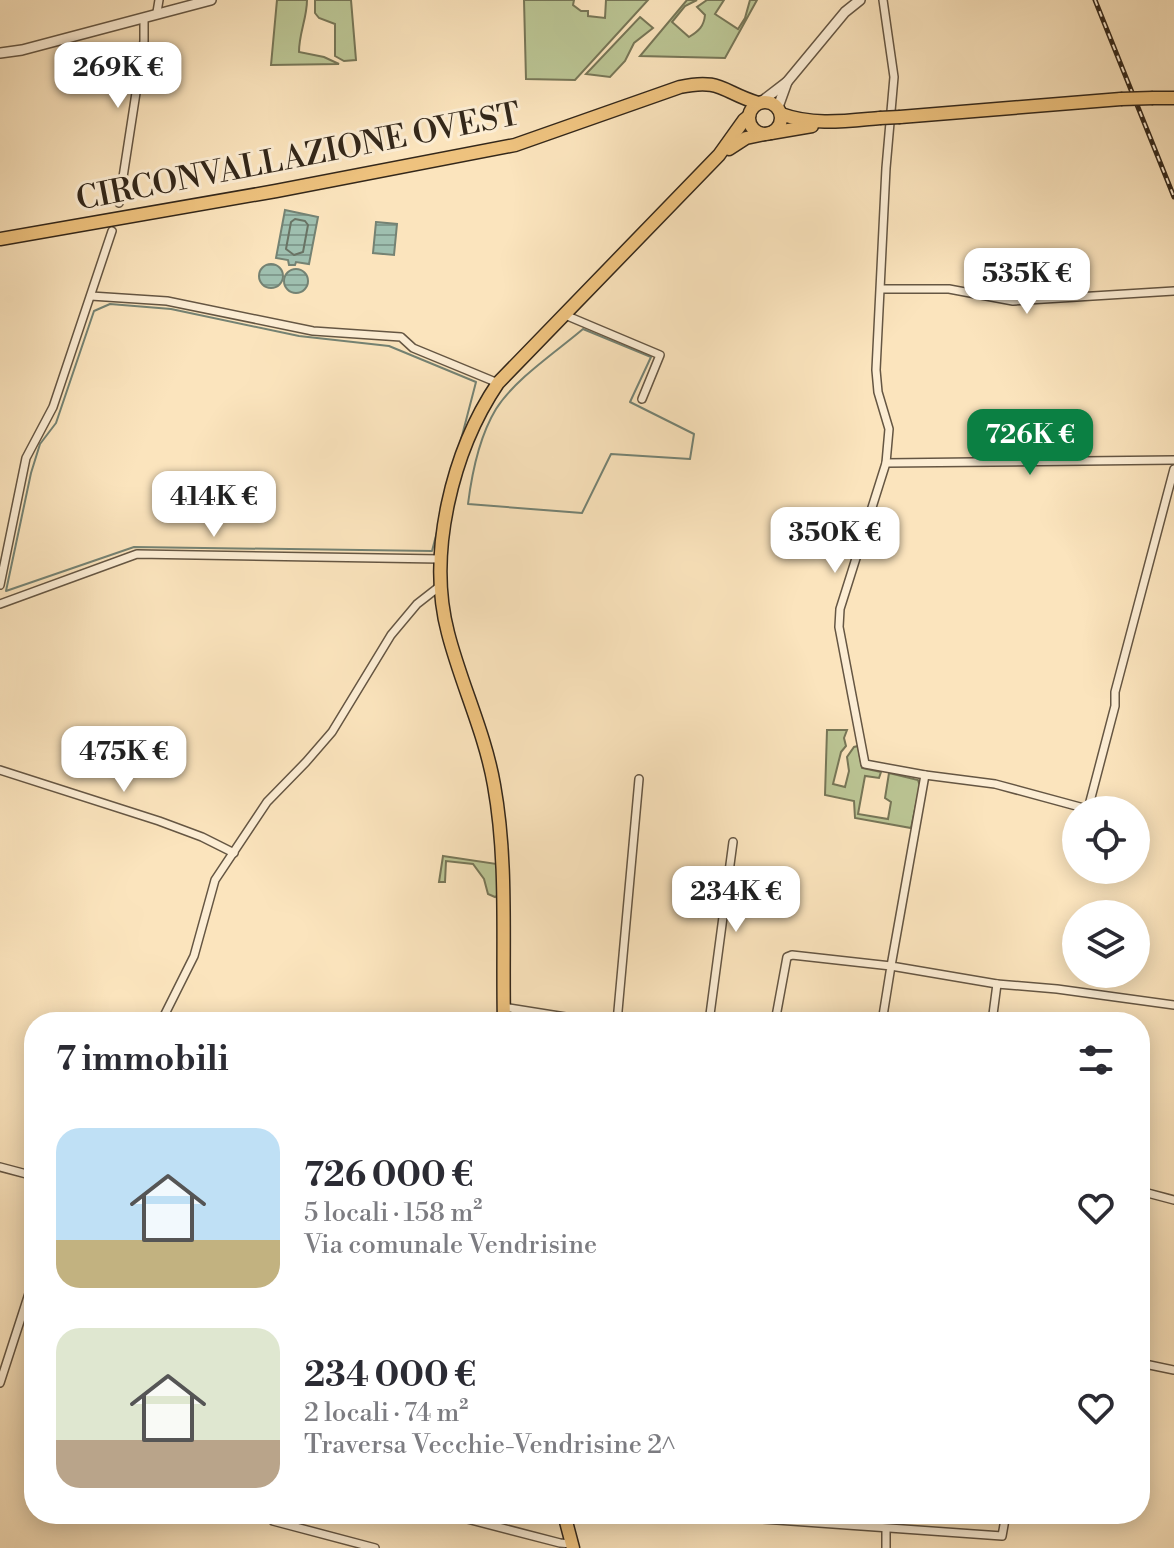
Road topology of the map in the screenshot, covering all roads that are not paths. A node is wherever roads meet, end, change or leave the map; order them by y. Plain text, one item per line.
1 (159, 0) edge
2 (211, 0) edge
3 (846, 0) edge
4 (860, 0) edge
5 (883, 0) edge
6 (157, 12) junction
7 (845, 12) junction
8 (144, 19) junction
9 (0, 53) edge
10 (787, 82) junction
11 (1174, 98) edge
12 (755, 108) junction
13 (780, 111) junction
14 (822, 123) junction
15 (768, 134) junction
16 (719, 155) junction
17 (119, 203) dead end
18 (112, 231) dead end
19 (0, 239) edge
20 (881, 289) junction
21 (1174, 291) edge
22 (91, 296) junction
23 (565, 315) junction
24 (498, 383) junction
25 (642, 399) dead end
26 (1174, 460) edge
27 (886, 463) junction
28 (1174, 469) edge
29 (440, 559) junction
30 (0, 585) edge
31 (440, 586) junction
32 (0, 604) edge
33 (0, 770) edge
34 (925, 775) junction
35 (639, 779) dead end
36 (1093, 796) edge
37 (1062, 802) edge
38 (733, 842) dead end
39 (234, 853) junction
40 (891, 966) junction
41 (997, 984) junction
42 (1174, 1005) edge
43 (503, 1007) junction
44 (166, 1012) edge
45 (503, 1012) edge
46 (534, 1012) edge
47 (618, 1012) edge
48 (710, 1012) edge
49 (777, 1012) edge
50 (884, 1012) edge
51 (993, 1012) edge
52 (0, 1167) edge
53 (24, 1173) edge
54 (1150, 1194) edge
55 (1174, 1200) edge
56 (24, 1309) edge
57 (1150, 1365) edge
58 (1174, 1370) edge
59 (0, 1383) edge
60 (284, 1524) edge
61 (487, 1524) edge
62 (567, 1524) edge
63 (821, 1524) edge
64 (1004, 1524) edge
65 (886, 1529) junction
66 (573, 1546) edge
67 (375, 1548) edge
68 (886, 1548) edge

1 - 6 street
2 - 6 street
3 - 7 street
4 - 7 street
5 - 20 street
6 - 8 street
7 - 10 street
8 - 9 street
8 - 17 street
10 - 12 street
10 - 13 street
11 - 14 main road, bridge
12 - 13 main road
12 - 15 main road
12 - 16 main road
12 - 19 main road, CIRCONVALLAZIONE OVEST
13 - 14 main road
13 - 15 main road
14 - 15 main road
15 - 16 main road
16 - 23 main road
18 - 22 street
20 - 21 street
20 - 27 street
22 - 24 street
22 - 30 street
23 - 24 main road
23 - 25 street
24 - 29 main road
26 - 27 street
27 - 34 street
28 - 36 street
29 - 31 main road
29 - 32 street
31 - 39 street
31 - 43 main road
33 - 39 street
34 - 37 street
34 - 40 street
35 - 47 street
38 - 48 street
39 - 44 street
40 - 41 street
40 - 49 street
40 - 50 street
41 - 42 street
41 - 51 street
43 - 45 main road
43 - 46 street
52 - 53 street
54 - 55 street
56 - 59 street
57 - 58 street
60 - 67 street
61 - 66 street
62 - 66 main road
63 - 65 street
64 - 65 street
65 - 68 street

